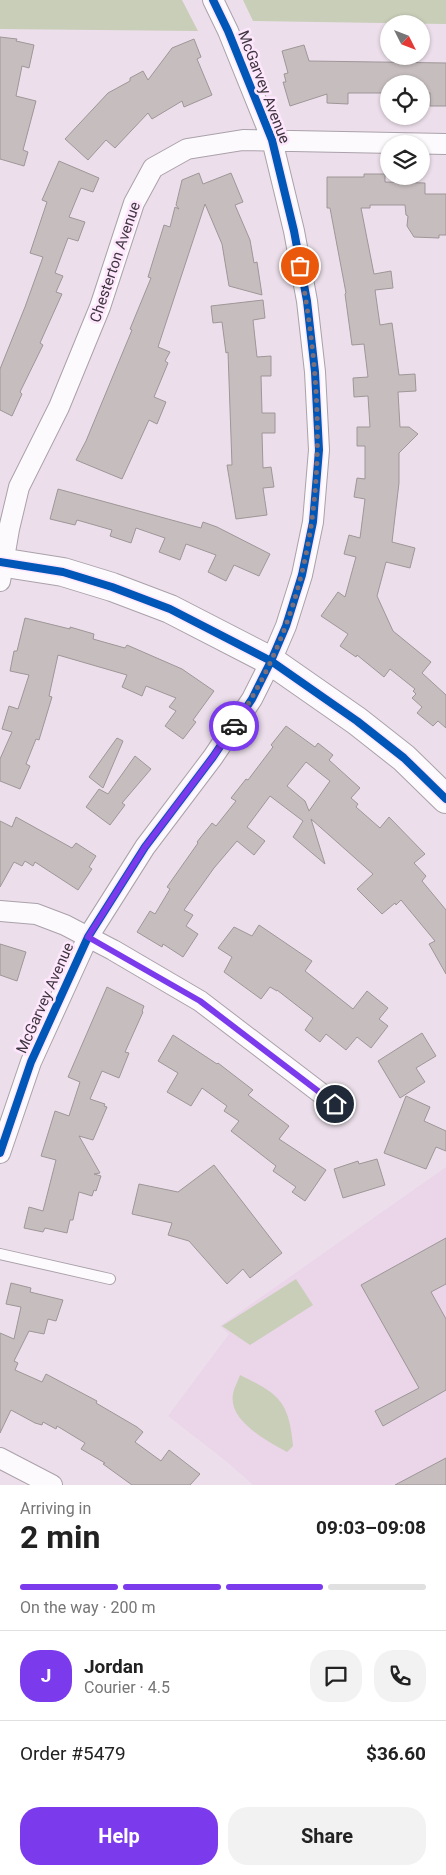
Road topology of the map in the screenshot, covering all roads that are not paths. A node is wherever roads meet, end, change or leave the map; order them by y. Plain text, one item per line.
1 (214, 0) edge
2 (272, 140) junction
3 (446, 144) edge
4 (1, 569) edge
5 (271, 662) junction
6 (446, 799) edge
7 (0, 911) edge
8 (88, 937) junction
9 (335, 1104) dead end
10 (0, 1153) edge
11 (0, 1254) edge
12 (110, 1279) dead end
13 (0, 1458) edge
14 (52, 1485) edge

1 - 2 street, McGarvey Avenue
2 - 3 street, Chesterton Avenue
2 - 4 street, Chesterton Avenue
2 - 5 street, McGarvey Avenue
4 - 5 main road
5 - 6 main road
5 - 8 street, McGarvey Avenue
7 - 8 street
8 - 9 street
8 - 10 street, McGarvey Avenue
11 - 12 lane
13 - 14 street

